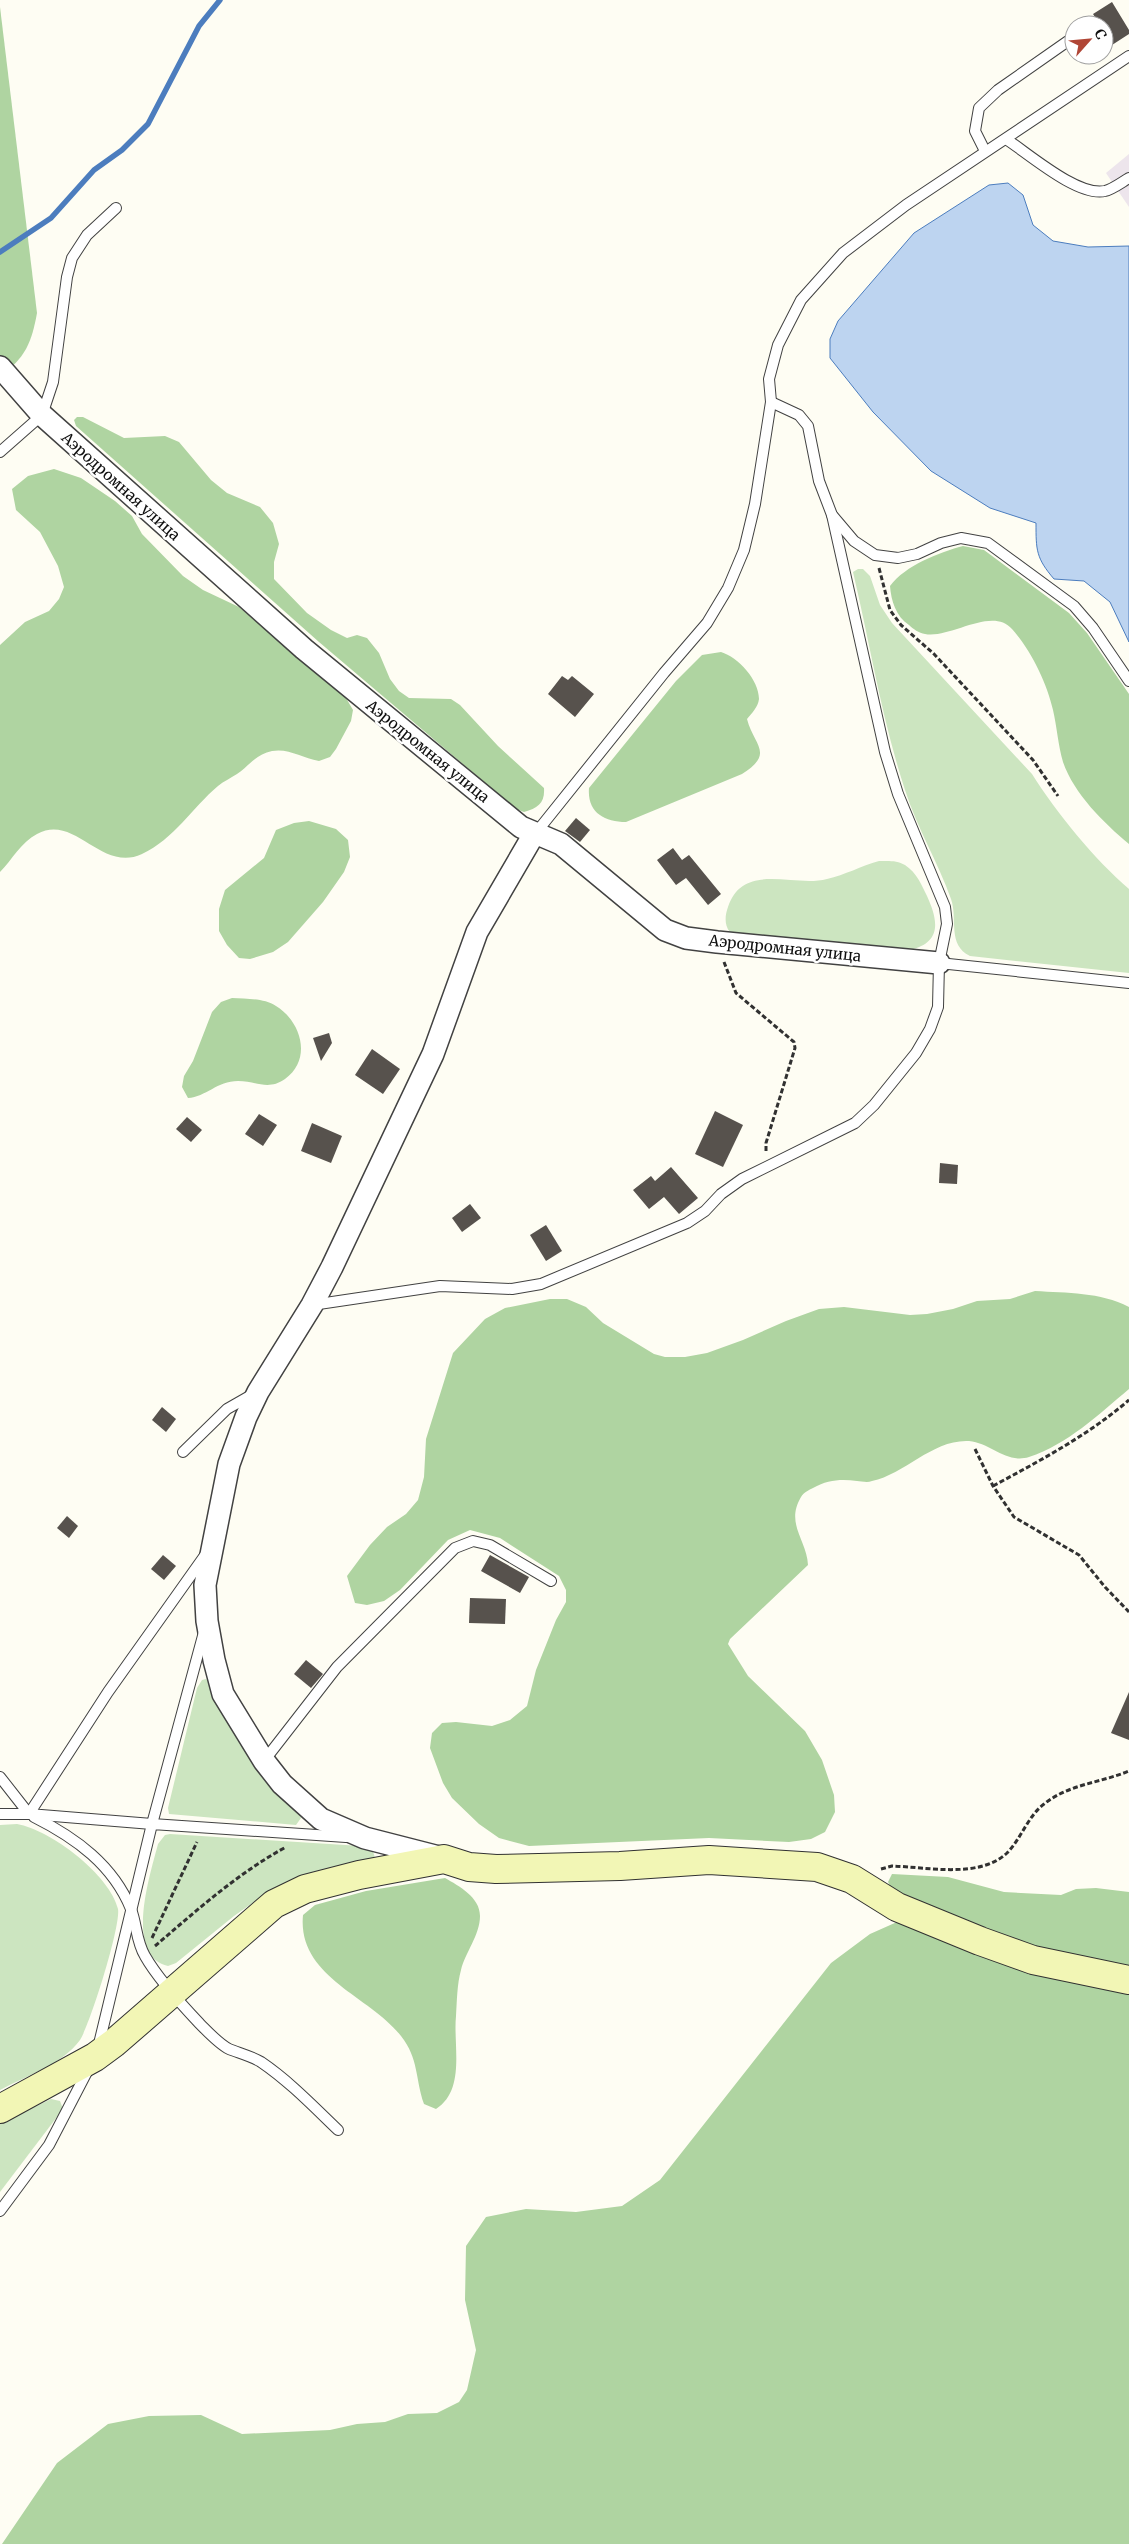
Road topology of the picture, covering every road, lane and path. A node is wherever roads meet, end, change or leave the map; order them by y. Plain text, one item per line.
1 (1064, 44) edge
2 (1129, 56) edge
3 (1006, 139) junction
4 (986, 151) junction
5 (1129, 178) edge
6 (116, 208) dead end
7 (0, 367) edge
8 (771, 402) junction
9 (42, 415) junction
10 (0, 452) edge
11 (832, 515) junction
12 (877, 555) junction
13 (1129, 681) edge
14 (1058, 796) dead end
15 (534, 834) junction
16 (717, 942) junction
17 (939, 963) junction
18 (1129, 983) edge
19 (766, 1165) junction
20 (312, 1305) junction
21 (258, 1392) junction
22 (1129, 1400) edge
23 (975, 1449) dead end
24 (183, 1452) dead end
25 (993, 1486) junction
26 (211, 1547) junction
27 (551, 1581) dead end
28 (1129, 1612) edge
29 (206, 1621) junction
30 (264, 1761) junction
31 (1129, 1771) edge
32 (0, 1777) edge
33 (0, 1814) edge
34 (28, 1814) junction
35 (152, 1824) junction
36 (204, 1827) junction
37 (310, 1834) junction
38 (365, 1838) junction
39 (444, 1859) junction
40 (852, 1879) junction
41 (131, 1910) junction
42 (144, 1955) junction
43 (1129, 1980) edge
44 (174, 1992) junction
45 (95, 2057) junction
46 (0, 2109) edge
47 (338, 2130) dead end
48 (0, 2211) edge

1 - 4 lane
2 - 3 lane
3 - 4 lane
3 - 5 lane
4 - 8 lane
6 - 9 lane
7 - 9 street, Аэродромная улица
8 - 11 lane
8 - 15 lane
9 - 10 lane
9 - 15 street, Аэродромная улица
11 - 12 lane
11 - 17 lane
12 - 13 lane
12 - 14 path
15 - 16 street, Аэродромная улица
15 - 20 street
16 - 17 street, Аэродромная улица
16 - 19 path
17 - 18 lane
17 - 19 lane
19 - 20 lane
20 - 21 street
21 - 24 lane
21 - 26 street
22 - 25 path
23 - 25 path
25 - 28 path
26 - 29 street
26 - 34 lane
27 - 30 lane
29 - 30 street
29 - 35 lane
30 - 38 street
31 - 40 path
32 - 34 lane
33 - 34 lane
34 - 35 lane
34 - 41 lane
35 - 36 lane
35 - 41 lane
36 - 37 lane
36 - 42 path
37 - 38 lane
37 - 42 path
38 - 39 street
39 - 40 main road
39 - 44 main road
40 - 43 main road
41 - 42 lane
41 - 45 lane
42 - 44 lane
44 - 45 main road
44 - 47 lane
45 - 46 main road
45 - 48 lane

